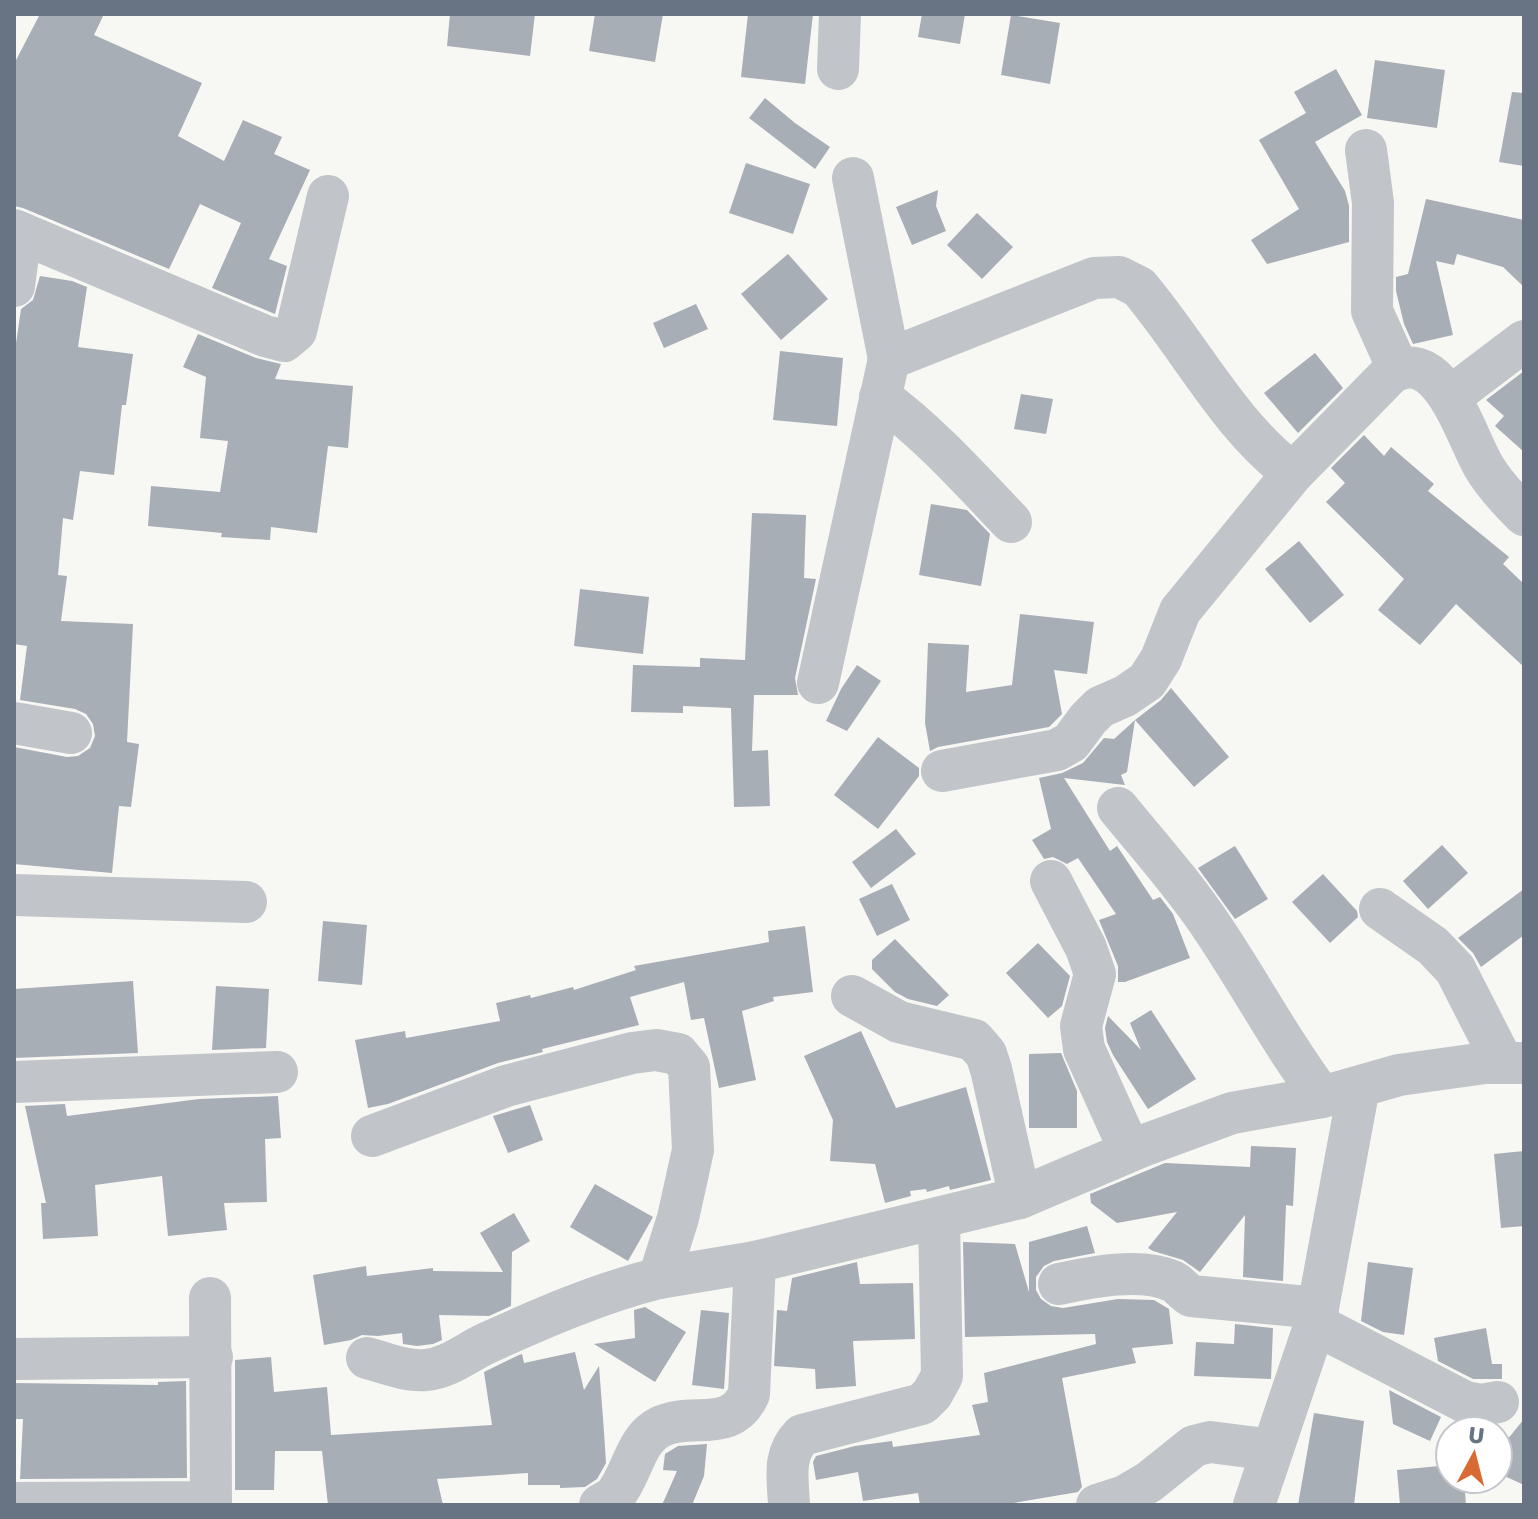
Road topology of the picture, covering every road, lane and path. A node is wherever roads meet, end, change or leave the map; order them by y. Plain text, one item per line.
1 (840, 14) edge
2 (838, 69) dead end
3 (1366, 150) dead end
4 (853, 178) dead end
5 (328, 196) dead end
6 (18, 232) edge
7 (14, 286) edge
8 (1524, 341) edge
9 (1398, 369) junction
10 (884, 378) junction
11 (1450, 397) junction
12 (1293, 473) junction
13 (1524, 515) edge
14 (1011, 522) dead end
15 (818, 683) dead end
16 (14, 723) edge
17 (71, 733) dead end
18 (942, 771) dead end
19 (1118, 808) dead end
20 (1051, 881) dead end
21 (14, 895) edge
22 (246, 902) dead end
23 (1380, 909) dead end
24 (852, 996) dead end
25 (1513, 1063) edge
26 (277, 1072) dead end
27 (14, 1082) edge
28 (1340, 1092) junction
29 (372, 1136) dead end
30 (1130, 1151) junction
31 (1020, 1198) junction
32 (939, 1218) junction
33 (755, 1262) junction
34 (659, 1278) junction
35 (1059, 1284) dead end
36 (210, 1298) dead end
37 (1316, 1316) junction
38 (212, 1357) junction
39 (367, 1358) dead end
40 (14, 1359) edge
41 (1498, 1402) dead end
42 (1272, 1450) junction
43 (14, 1503) edge
44 (211, 1504) edge
45 (600, 1505) edge
46 (789, 1505) edge
47 (1097, 1505) edge
48 (1254, 1505) edge

1 - 2 street
3 - 9 street
4 - 10 street
5 - 6 street
6 - 7 street
8 - 11 street
9 - 11 street
9 - 12 street
10 - 12 street
10 - 14 street
10 - 15 street
11 - 13 street
12 - 18 street
16 - 17 street
19 - 28 street
20 - 30 street
21 - 22 street
23 - 25 street
24 - 31 street
25 - 28 street
26 - 27 street
28 - 30 street
28 - 37 street
29 - 34 street
30 - 31 street
31 - 32 street
32 - 33 street
32 - 46 street
33 - 34 street
33 - 45 street
34 - 39 street
35 - 37 street
36 - 38 street
37 - 41 street
37 - 42 street
38 - 40 street
38 - 44 street
42 - 47 street
42 - 48 street
43 - 44 street

